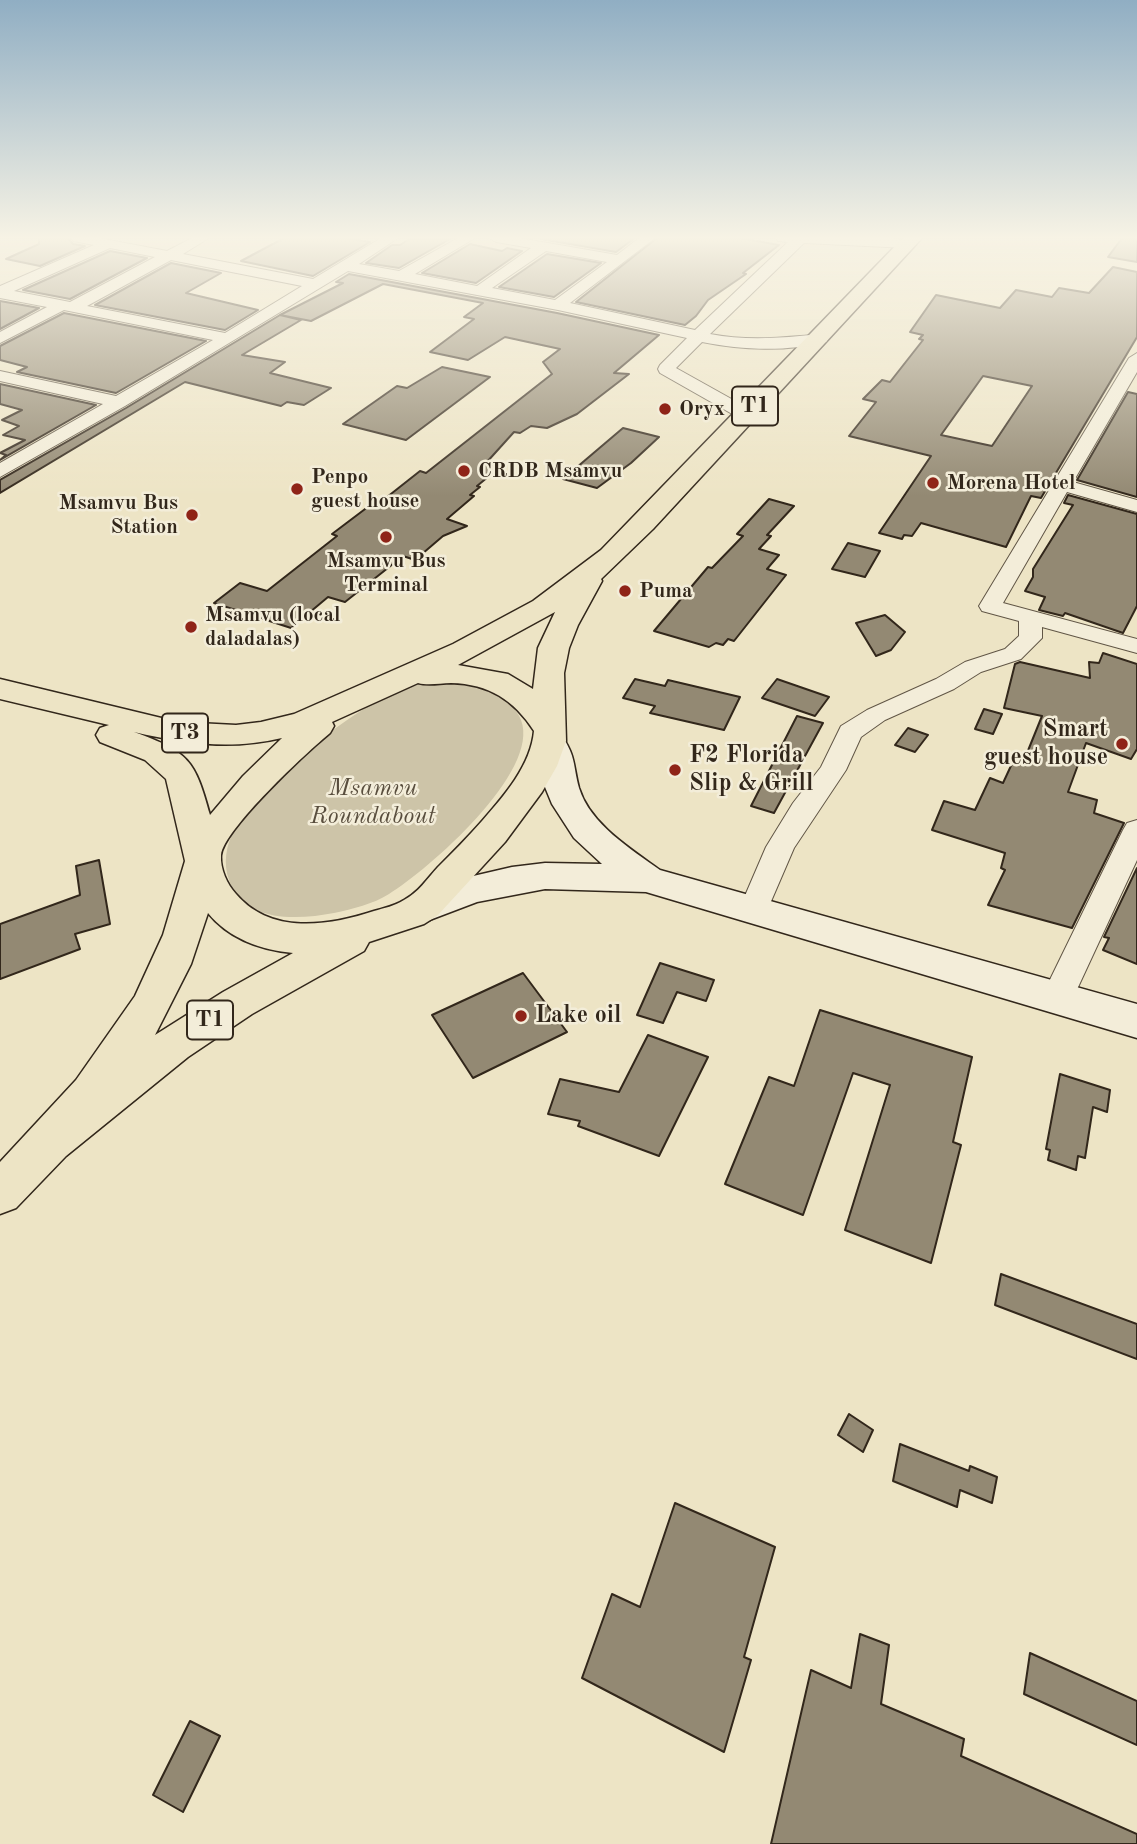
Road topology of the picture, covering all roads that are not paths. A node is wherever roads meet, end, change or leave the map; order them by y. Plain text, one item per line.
1 (30, 324) edge
2 (158, 324) edge
3 (250, 324) edge
4 (642, 324) edge
5 (711, 324) edge
6 (834, 324) edge
7 (699, 337) junction
8 (0, 338) edge
9 (228, 338) junction
10 (820, 339) junction
11 (1137, 358) edge
12 (0, 376) edge
13 (1128, 386) edge
14 (119, 402) junction
15 (747, 415) junction
16 (0, 471) edge
17 (1063, 485) junction
18 (1137, 506) edge
19 (594, 570) junction
20 (1031, 617) junction
21 (1137, 646) edge
22 (404, 678) junction
23 (0, 690) edge
24 (366, 695) junction
25 (549, 736) junction
26 (1137, 830) edge
27 (203, 857) junction
28 (647, 879) junction
29 (753, 912) junction
30 (402, 916) junction
31 (1058, 998) junction
32 (1137, 1021) edge
33 (50, 1142) junction
34 (0, 1193) edge

1 - 8 street
2 - 9 street
3 - 9 street
4 - 7 street
5 - 7 street
6 - 10 highway, T1
7 - 10 street
7 - 15 street
9 - 14 street
10 - 15 highway, T1
11 - 13 street
12 - 14 street
13 - 17 street
14 - 16 street
15 - 19 highway, T1
17 - 18 street
17 - 20 street
19 - 22 highway, T1
19 - 25 highway, T1
20 - 21 street
20 - 29 street
22 - 24 highway, T1
22 - 25 highway, T1
23 - 24 highway, T3
23 - 27 highway, T3
24 - 27 highway, T1
25 - 28 main road
25 - 30 highway, T1
26 - 31 street
27 - 30 highway, T1
27 - 33 highway, T1
28 - 29 main road
28 - 30 main road
29 - 31 main road
30 - 33 highway, T1
31 - 32 main road
33 - 34 highway, T1

